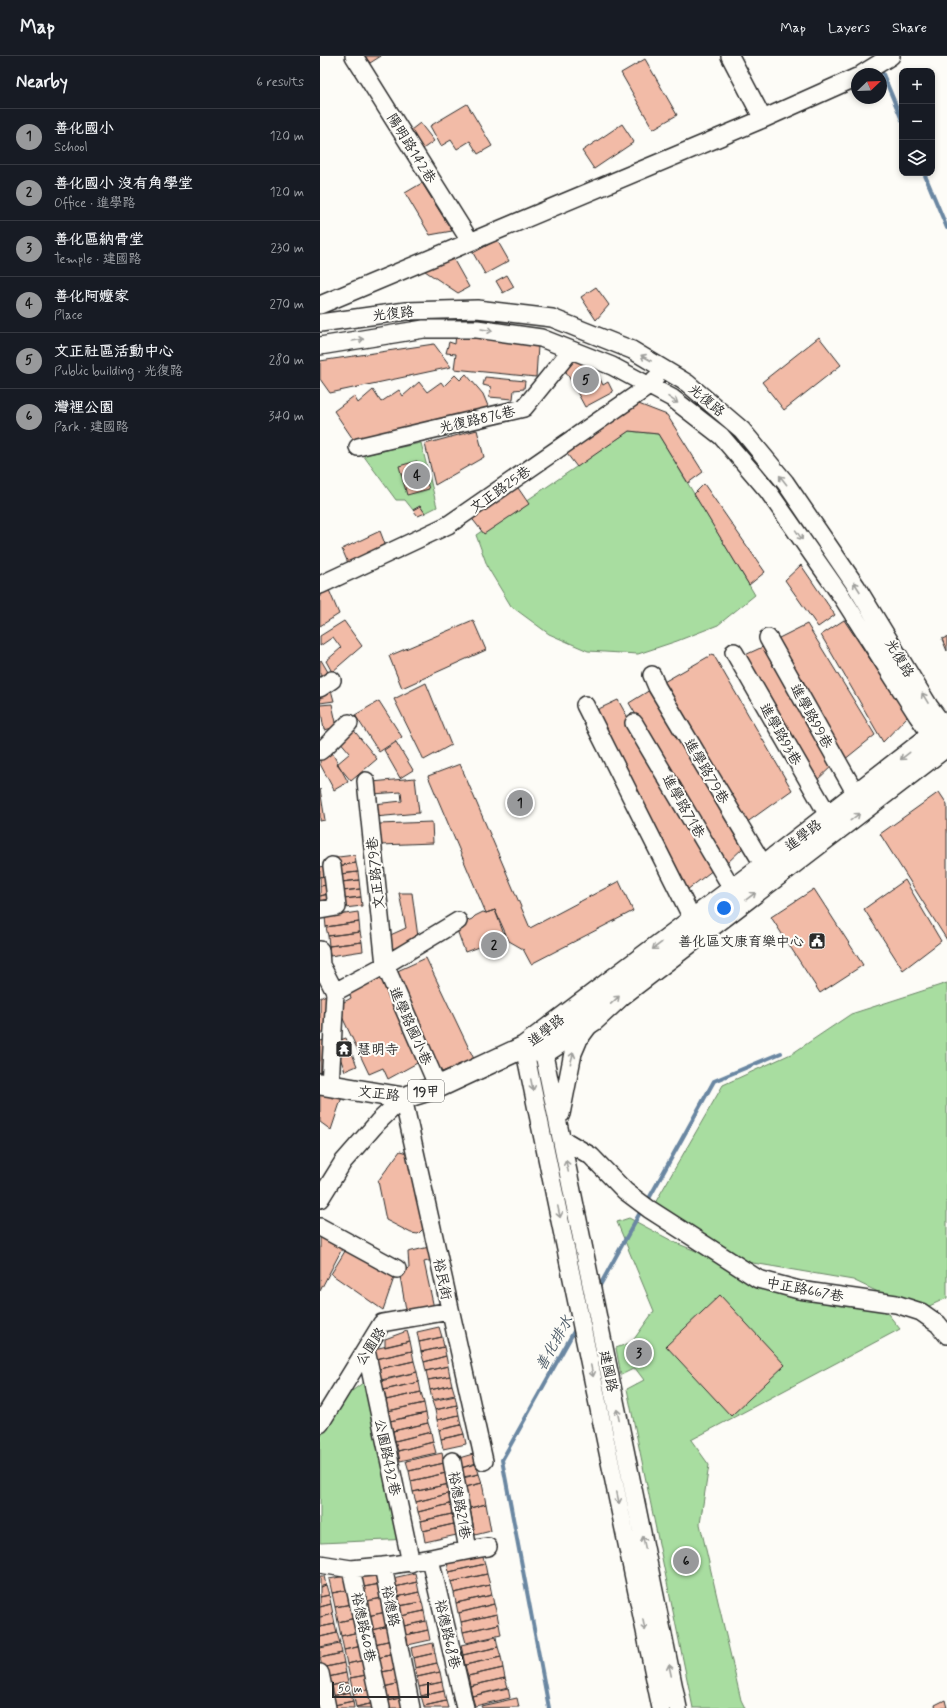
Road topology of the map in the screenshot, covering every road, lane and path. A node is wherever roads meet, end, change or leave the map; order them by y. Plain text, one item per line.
1 (354, 56) edge
2 (730, 56) edge
3 (851, 80) edge
4 (763, 119) junction
5 (470, 241) junction
6 (320, 305) edge
7 (320, 323) edge
8 (320, 346) edge
9 (571, 350) junction
10 (665, 369) junction
11 (649, 386) junction
12 (358, 447) dead end
13 (320, 585) edge
14 (768, 638) dead end
15 (734, 652) dead end
16 (652, 675) dead end
17 (585, 705) dead end
18 (349, 723) dead end
19 (634, 723) dead end
20 (943, 735) edge
21 (320, 751) edge
22 (366, 781) dead end
23 (856, 794) junction
24 (828, 815) junction
25 (332, 866) dead end
26 (764, 866) junction
27 (732, 890) junction
28 (320, 910) edge
29 (693, 920) junction
30 (458, 921) dead end
31 (320, 950) edge
32 (385, 965) junction
33 (335, 992) junction
34 (594, 1020) junction
35 (536, 1044) junction
36 (325, 1085) edge
37 (438, 1087) junction
38 (403, 1098) junction
39 (560, 1131) junction
40 (320, 1199) edge
41 (320, 1226) edge
42 (397, 1269) dead end
43 (450, 1311) junction
44 (947, 1335) edge
45 (366, 1350) junction
46 (320, 1424) edge
47 (452, 1461) dead end
48 (484, 1461) dead end
49 (488, 1547) dead end
50 (468, 1550) junction
51 (430, 1559) junction
52 (411, 1563) junction
53 (320, 1564) edge
54 (383, 1566) junction
55 (351, 1569) junction
56 (320, 1673) edge
57 (328, 1708) edge
58 (381, 1708) edge
59 (411, 1708) edge
60 (465, 1708) edge
61 (661, 1708) edge
62 (678, 1708) edge

1 - 5 street, 陽明路142巷
2 - 4 street
3 - 4 street
4 - 5 street
5 - 6 street
10 -> 7 street, 光復路
8 -> 9 street, 光復路
9 - 11 street, 光復路
9 - 12 street, 光復路876巷
10 - 11 street, 文正路25巷
20 -> 10 street, 光復路
11 - 13 street, 文正路25巷
11 -> 20 street, 光復路
14 - 23 street, 進學路99巷
15 - 24 street, 進學路93巷
16 - 26 street, 進學路79巷
17 - 29 street
18 - 21 street
19 - 27 street, 進學路71巷
20 -> 23 main road, 進學路 / 19甲
34 -> 20 main road, 進學路 / 19甲
22 - 32 street, 文正路79巷
23 - 24 main road, 進學路 / 19甲
24 - 26 main road, 進學路 / 19甲
25 - 28 street
26 - 27 main road, 進學路 / 19甲
27 - 29 main road, 進學路 / 19甲
29 -> 35 main road, 進學路 / 19甲
30 - 32 street
31 - 33 street
32 - 33 street
32 - 37 street, 進學路國小巷
33 - 36 street
34 - 35 main road, 進學路 / 19甲
39 -> 34 street
35 - 37 main road, 文正路 / 19甲
35 - 39 street, 建國路
35 -> 61 street, 建國路
36 - 38 main road, 文正路 / 19甲
37 - 38 main road, 文正路 / 19甲
38 - 40 street
38 - 43 street, 裕民街
39 - 44 street, 中正路667巷
62 -> 39 street, 建國路
41 - 42 street
43 - 45 street, 公園路
43 - 48 street, 裕民街
45 - 46 street, 公園路
45 - 52 street, 公園路432巷
47 - 50 street, 裕德路21巷
49 - 50 street
50 - 51 street
51 - 52 street
51 - 60 street, 裕德路68巷
52 - 54 street
53 - 55 street, 裕德路
54 - 55 street, 裕德路
54 - 59 street, 裕德路
55 - 58 street, 裕德路60巷
56 - 57 street

